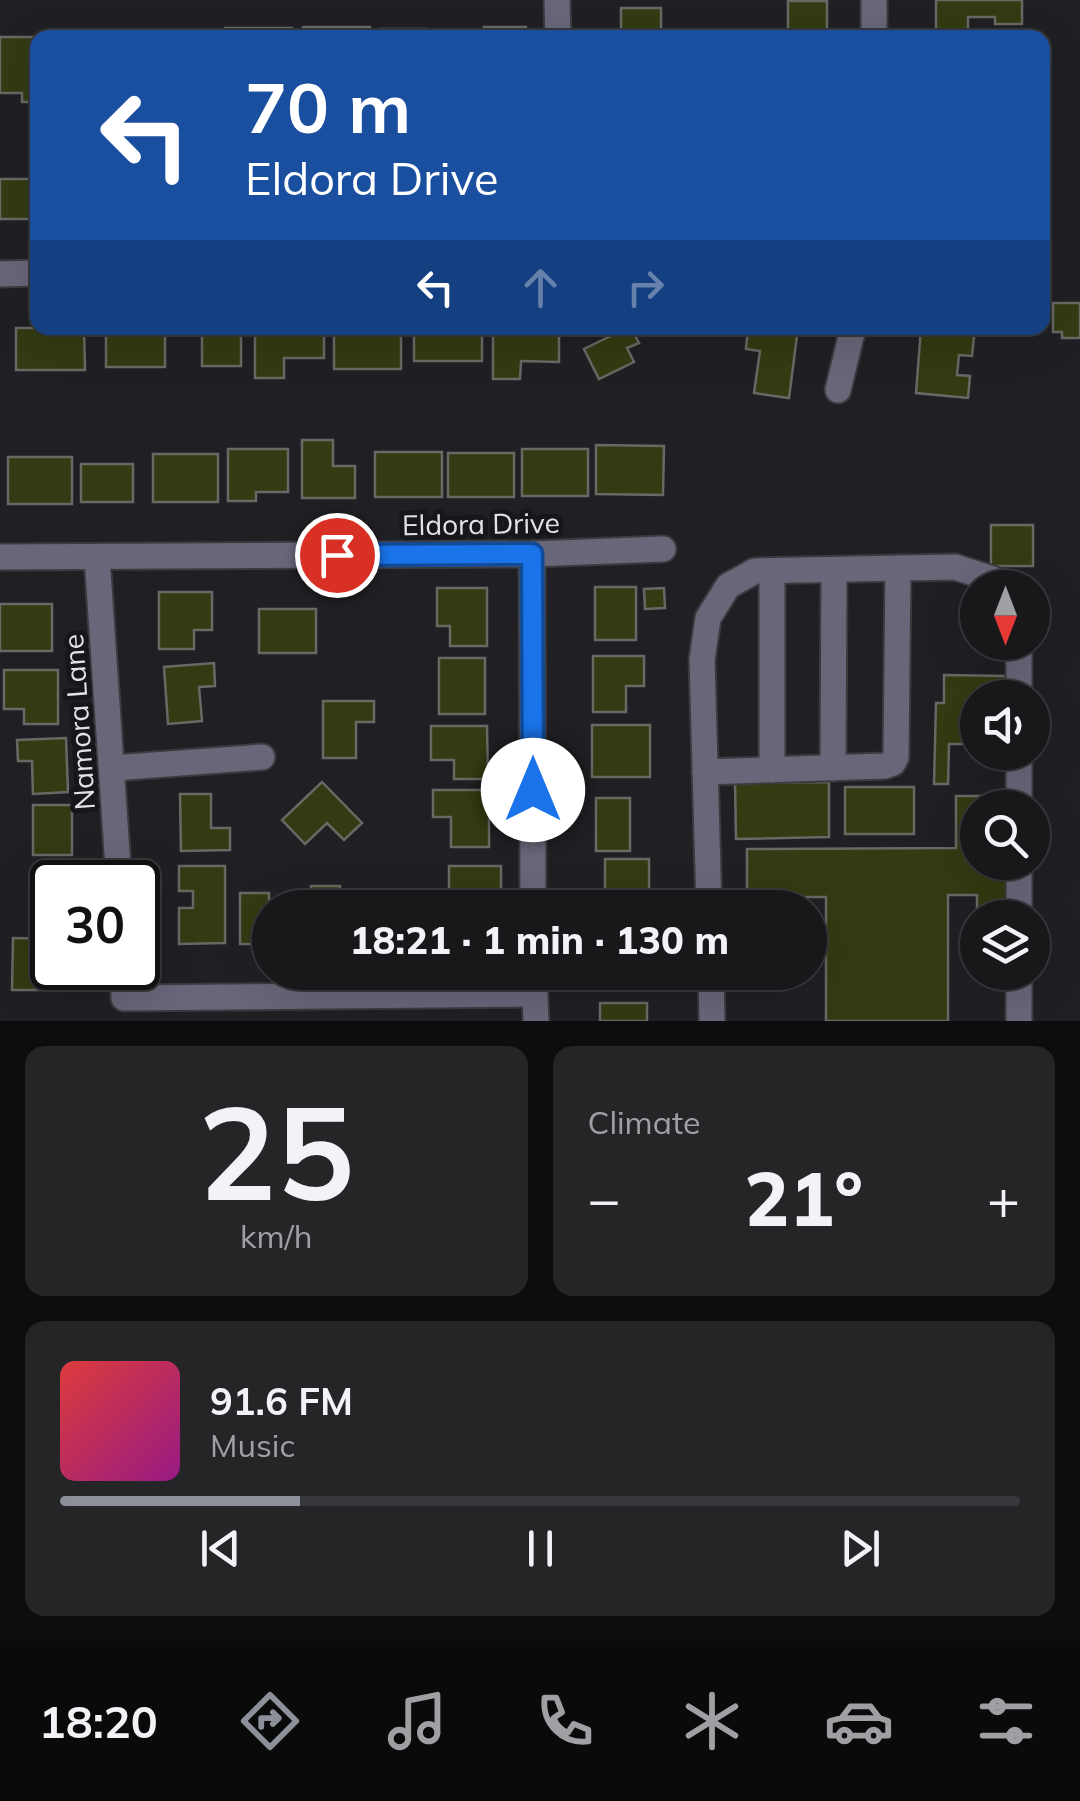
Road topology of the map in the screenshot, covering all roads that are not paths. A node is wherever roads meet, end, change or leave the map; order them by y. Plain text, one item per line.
1 (557, 0) edge
2 (874, 0) edge
3 (558, 30) edge
4 (874, 30) edge
5 (30, 273) edge
6 (0, 274) edge
7 (850, 335) edge
8 (838, 390) dead end
9 (663, 550) dead end
10 (532, 554) junction
11 (0, 556) edge
12 (98, 557) junction
13 (898, 568) junction
14 (834, 570) junction
15 (965, 570) edge
16 (772, 571) junction
17 (262, 757) dead end
18 (114, 768) junction
19 (833, 768) junction
20 (772, 770) junction
21 (705, 772) junction
22 (118, 860) edge
23 (534, 890) edge
24 (708, 890) edge
25 (124, 990) edge
26 (343, 990) edge
27 (534, 990) edge
28 (711, 990) edge
29 (1019, 990) edge
30 (712, 1019) edge
31 (536, 1021) edge
32 (738, 1021) edge
33 (1019, 1021) edge

1 - 3 street
2 - 4 street
5 - 6 street
7 - 8 street
9 - 10 street, Eldora Drive
10 - 12 street, Eldora Drive
10 - 23 street
11 - 12 street, Eldora Drive
12 - 18 street, Namora Lane
13 - 14 street
13 - 15 street
13 - 19 street
14 - 16 street
14 - 19 street
16 - 20 street
16 - 21 street
17 - 18 street
18 - 22 street, Namora Lane
19 - 20 street
20 - 21 street
21 - 24 street
25 - 26 street
27 - 31 street
28 - 30 street
29 - 33 street
30 - 32 street

